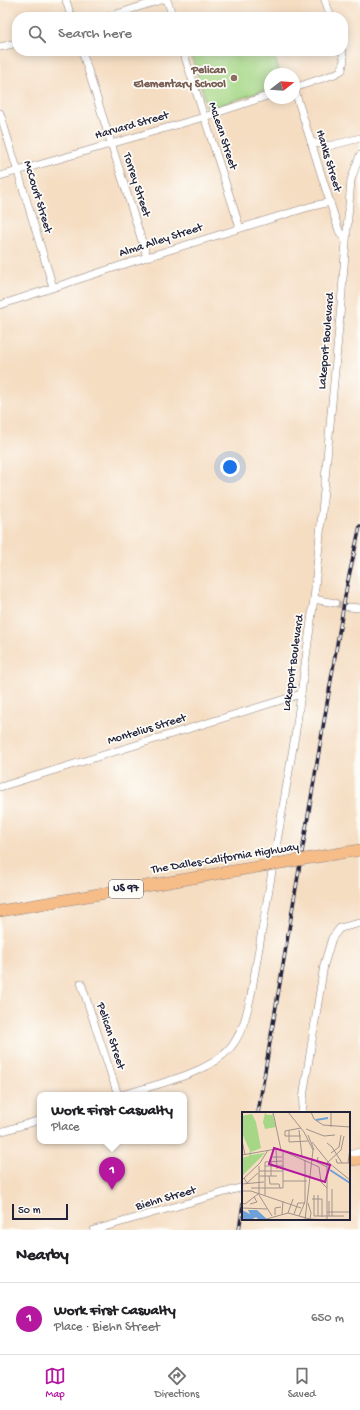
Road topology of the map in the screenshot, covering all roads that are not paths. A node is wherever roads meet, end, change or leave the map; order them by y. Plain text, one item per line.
1 (66, 0) edge
2 (161, 0) edge
3 (168, 0) edge
4 (325, 0) edge
5 (70, 12) edge
6 (123, 12) edge
7 (172, 12) edge
8 (329, 12) edge
9 (12, 44) edge
10 (0, 47) edge
11 (84, 56) edge
12 (185, 56) edge
13 (343, 56) edge
14 (300, 86) edge
15 (264, 97) edge
16 (299, 104) edge
17 (0, 113) edge
18 (204, 117) junction
19 (360, 138) edge
20 (311, 142) junction
21 (111, 144) junction
22 (360, 156) edge
23 (18, 171) junction
24 (0, 176) edge
25 (330, 202) junction
26 (240, 228) junction
27 (345, 240) junction
28 (147, 257) junction
29 (53, 287) junction
30 (0, 305) edge
31 (314, 599) junction
32 (335, 603) tunnel mouth
33 (348, 606) tunnel mouth
34 (360, 608) edge
35 (301, 694) junction
36 (0, 787) edge
37 (358, 851) edge
38 (0, 911) edge
39 (360, 923) edge
40 (81, 983) dead end
41 (117, 1092) edge
42 (132, 1092) edge
43 (302, 1112) edge
44 (37, 1121) edge
45 (0, 1132) edge
46 (360, 1152) edge
47 (350, 1155) edge
48 (350, 1160) edge
49 (360, 1160) edge
50 (242, 1187) edge
51 (94, 1230) edge

1 - 5 street
2 - 6 street
3 - 7 street
4 - 8 street
9 - 10 street
11 - 21 street, Torrey Street
12 - 18 street, McLean Street
13 - 14 street
15 - 18 street, Harvard Street
16 - 20 street, Hanks Street
17 - 23 street, McCourt Street
18 - 21 street, Harvard Street
18 - 26 street, McLean Street
19 - 20 street
20 - 25 street, Hanks Street
21 - 23 street, Harvard Street
21 - 28 street, Torrey Street
22 - 27 street, Lakeport Boulevard
23 - 24 street, Harvard Street
23 - 29 street, McCourt Street
25 - 26 street, Alma Alley Street
25 - 27 street, Hanks Street
26 - 28 street, Alma Alley Street
27 - 31 street, Lakeport Boulevard
28 - 29 street, Alma Alley Street
29 - 30 street, Alma Alley Street
31 - 32 street
31 - 35 street, Lakeport Boulevard
33 - 34 street
35 - 36 street, Montelius Street
35 - 42 street, Lakeport Boulevard
37 - 38 highway, The Dalles-California Highway / US 97, bridge
39 - 43 street
40 - 41 street, Pelican Street
44 - 45 street
46 - 47 street
48 - 49 main road
50 - 51 street, Biehn Street

